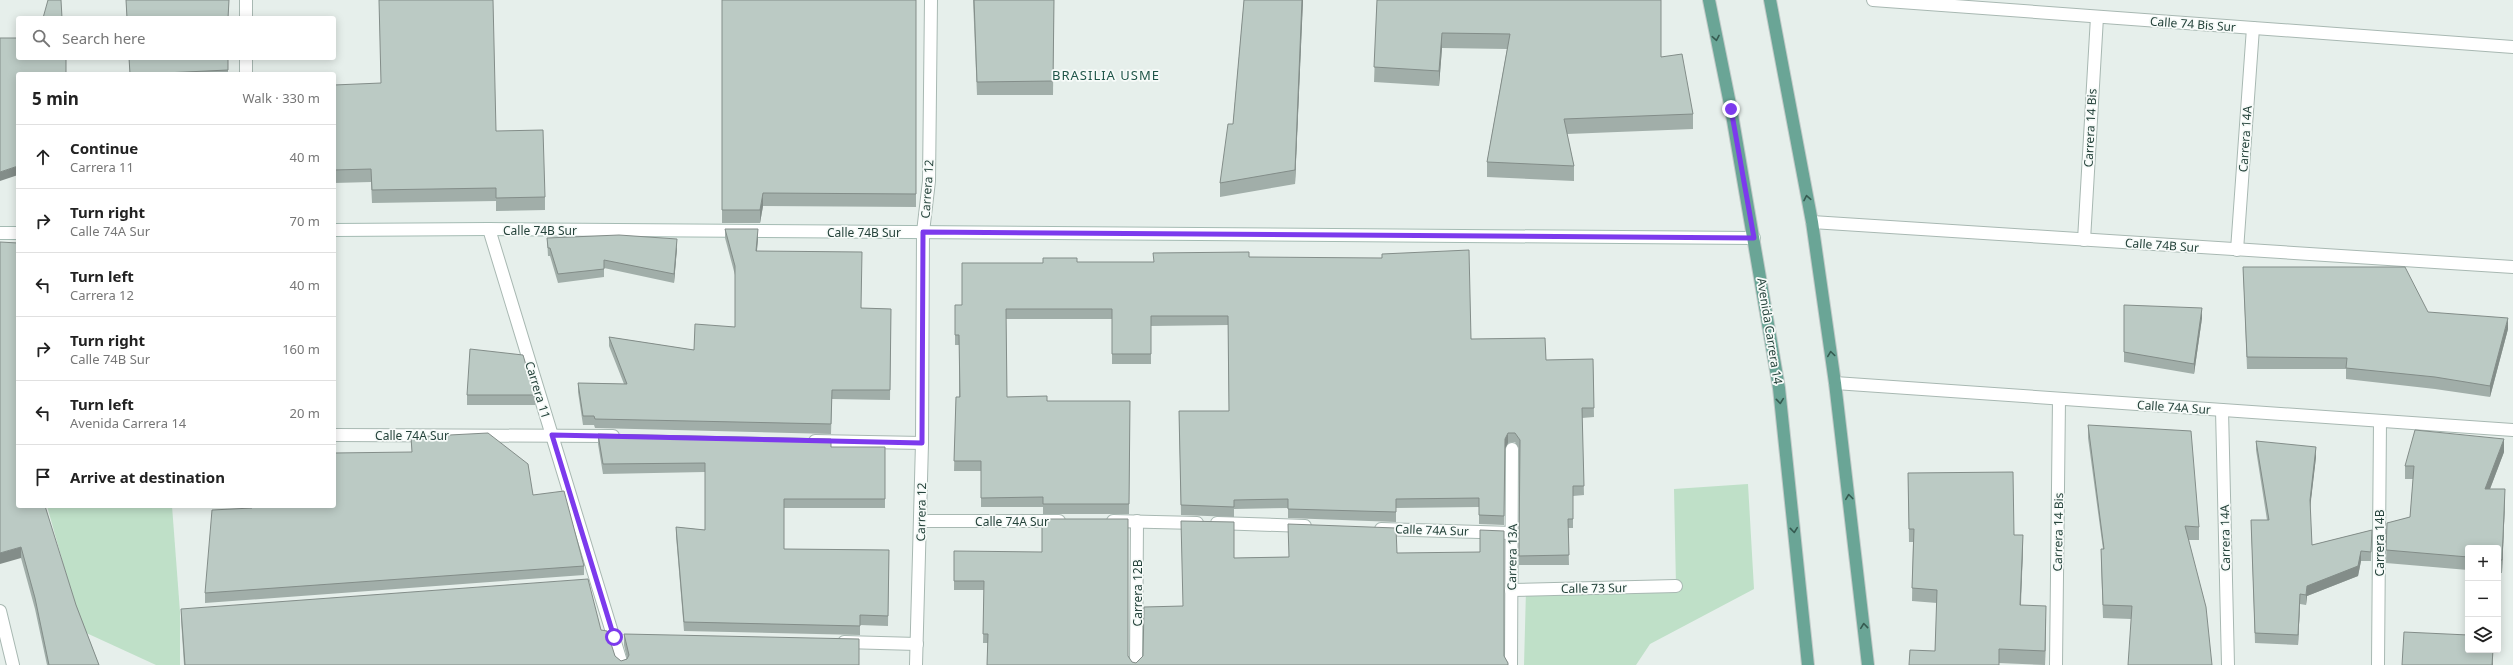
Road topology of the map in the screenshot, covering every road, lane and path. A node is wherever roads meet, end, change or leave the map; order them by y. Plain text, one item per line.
1 (246, 0) edge
2 (931, 0) edge
3 (1709, 0) edge
4 (1770, 0) edge
5 (1873, 0) edge
6 (246, 16) edge
7 (2097, 17) junction
8 (2252, 28) junction
9 (2513, 47) edge
10 (246, 60) edge
11 (246, 72) edge
12 (1812, 222) junction
13 (489, 229) junction
14 (336, 230) edge
15 (923, 232) junction
16 (0, 233) edge
17 (16, 233) edge
18 (1754, 238) junction
19 (2084, 240) junction
20 (2237, 250) junction
21 (2513, 267) edge
22 (1835, 383) junction
23 (2060, 399) junction
24 (2222, 410) junction
25 (2380, 421) junction
26 (2513, 430) edge
27 (336, 435) edge
28 (552, 435) junction
29 (622, 436) edge
30 (804, 440) edge
31 (922, 443) junction
32 (1512, 449) edge
33 (921, 521) junction
34 (1075, 521) edge
35 (1098, 521) edge
36 (1137, 521) junction
37 (1320, 527) edge
38 (1368, 528) edge
39 (1512, 533) junction
40 (597, 582) junction
41 (581, 583) edge
42 (1676, 586) dead end
43 (1511, 590) junction
44 (0, 611) edge
45 (614, 637) junction
46 (630, 638) edge
47 (829, 642) edge
48 (917, 644) junction
49 (13, 665) edge
50 (622, 665) edge
51 (916, 665) edge
52 (1136, 665) edge
53 (1511, 665) edge
54 (1808, 665) edge
55 (1868, 665) edge
56 (2056, 665) edge
57 (2228, 665) edge
58 (2378, 665) edge

1 - 6 street
2 - 15 street, Carrera 12
3 -> 18 main road, Avenida Carrera 14
12 -> 4 main road
5 - 7 street, Calle 74 Bis Sur
7 - 8 street, Calle 74 Bis Sur
7 - 19 street, Carrera 14 Bis
8 - 9 street, Calle 74 Bis Sur
8 - 20 street, Carrera 14A
10 - 11 street
12 - 19 street, Calle 74B Sur
22 -> 12 main road
13 - 14 street, Calle 74B Sur
13 - 15 street, Calle 74B Sur
13 - 28 street, Carrera 11
15 - 18 street, Calle 74B Sur
15 - 31 street, Carrera 12
16 - 17 street
18 -> 54 main road, Avenida Carrera 14
19 - 20 street, Calle 74B Sur
20 - 21 street, Calle 74B Sur
22 - 23 street, Calle 74A Sur
55 -> 22 main road
23 - 24 street, Calle 74A Sur
23 - 56 street, Carrera 14 Bis
24 - 25 street, Calle 74A Sur
24 - 57 street, Carrera 14A
25 - 26 street, Calle 74A Sur
25 - 58 street, Carrera 14B
27 - 28 street, Calle 74A Sur
28 - 29 street, Calle 74A Sur
28 - 40 street, Carrera 11
30 - 31 street
31 - 33 street, Carrera 12
32 - 39 street, Carrera 13A
33 - 34 street, Calle 74A Sur
33 - 48 street, Carrera 12
35 - 36 street
36 - 37 street
36 - 52 street, Carrera 12B
38 - 39 street, Calle 74A Sur
39 - 43 street, Carrera 13A
40 - 41 street
40 - 45 street, Carrera 11
42 - 43 street, Calle 73 Sur
43 - 53 street, Carrera 13A
44 - 49 street
45 - 46 street
45 - 50 street, Carrera 11
47 - 48 street
48 - 51 street, Carrera 12

